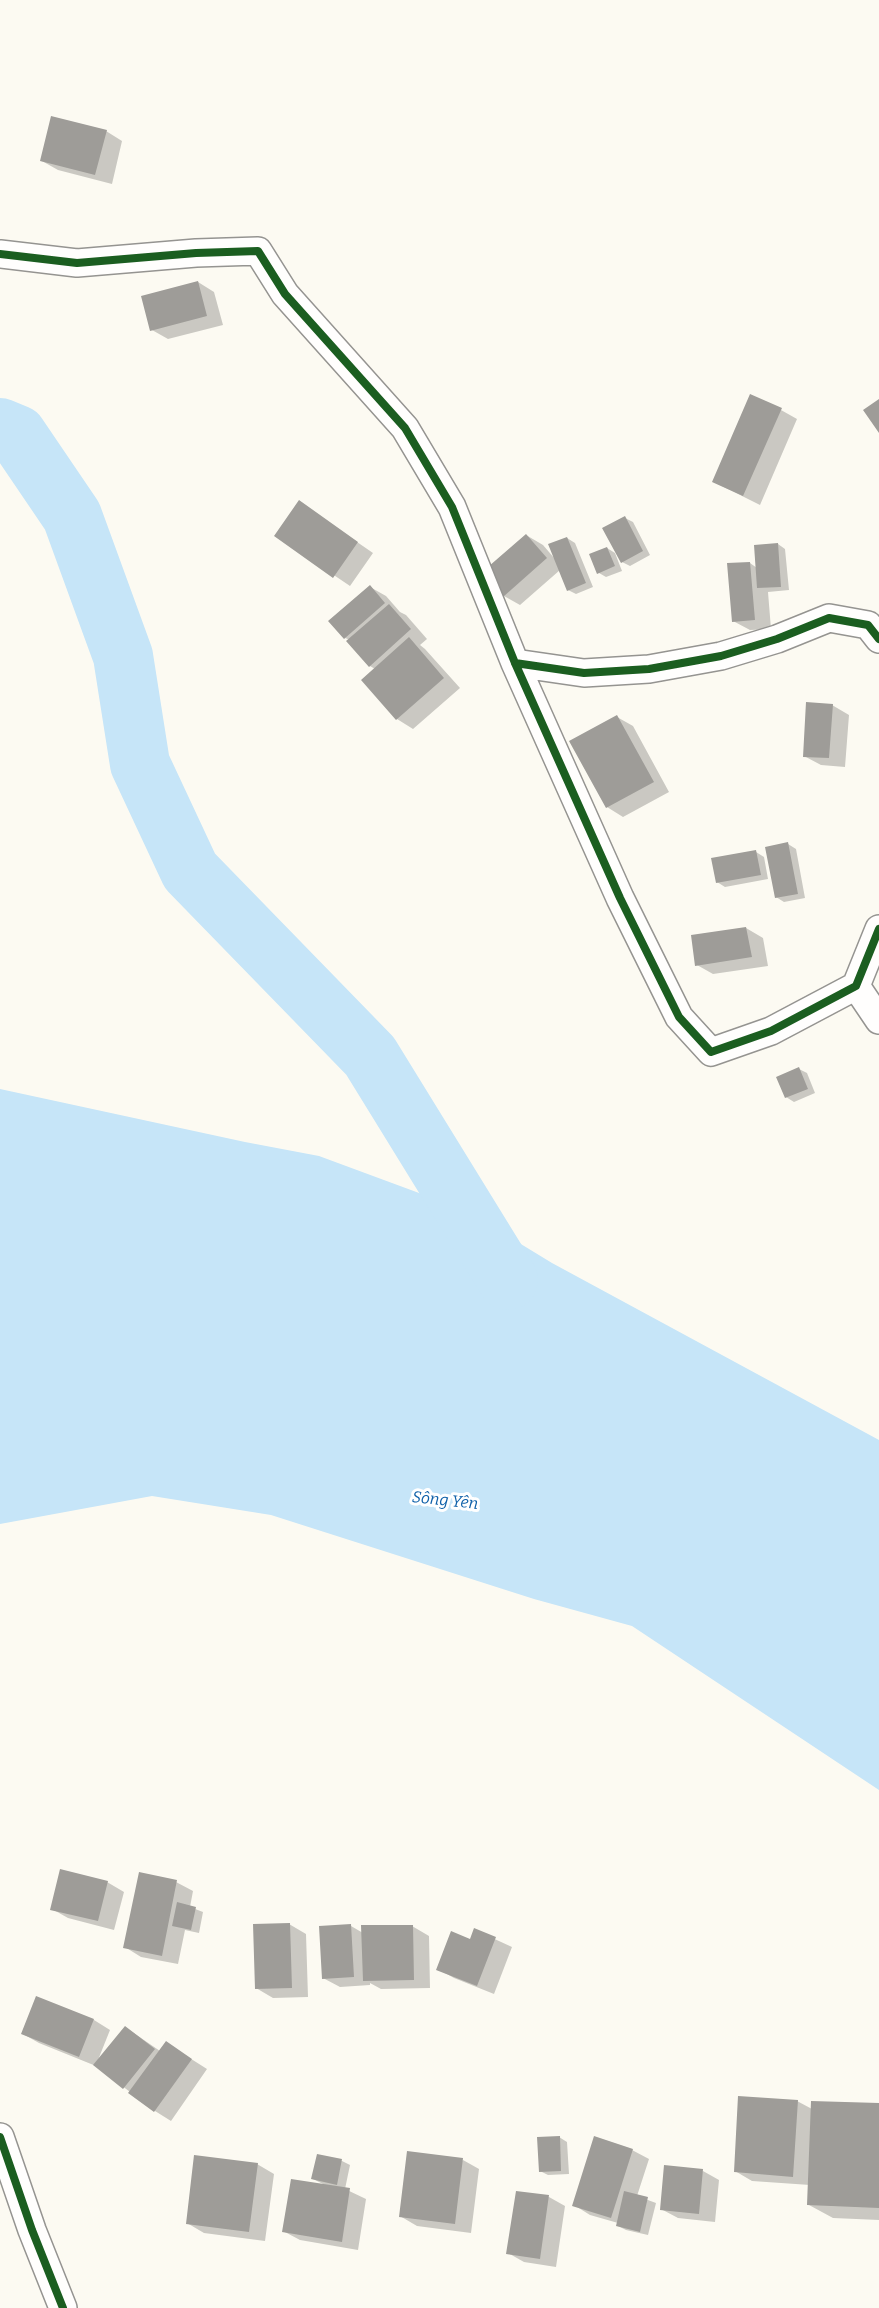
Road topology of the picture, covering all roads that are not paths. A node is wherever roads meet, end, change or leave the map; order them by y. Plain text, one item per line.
1 (0, 254) edge
2 (879, 639) edge
3 (515, 663) junction
4 (879, 929) edge
5 (856, 986) junction
6 (879, 1020) edge
7 (0, 2137) edge
8 (63, 2308) edge

1 - 3 street
2 - 3 street
3 - 5 street
4 - 5 street
5 - 6 street
7 - 8 street

